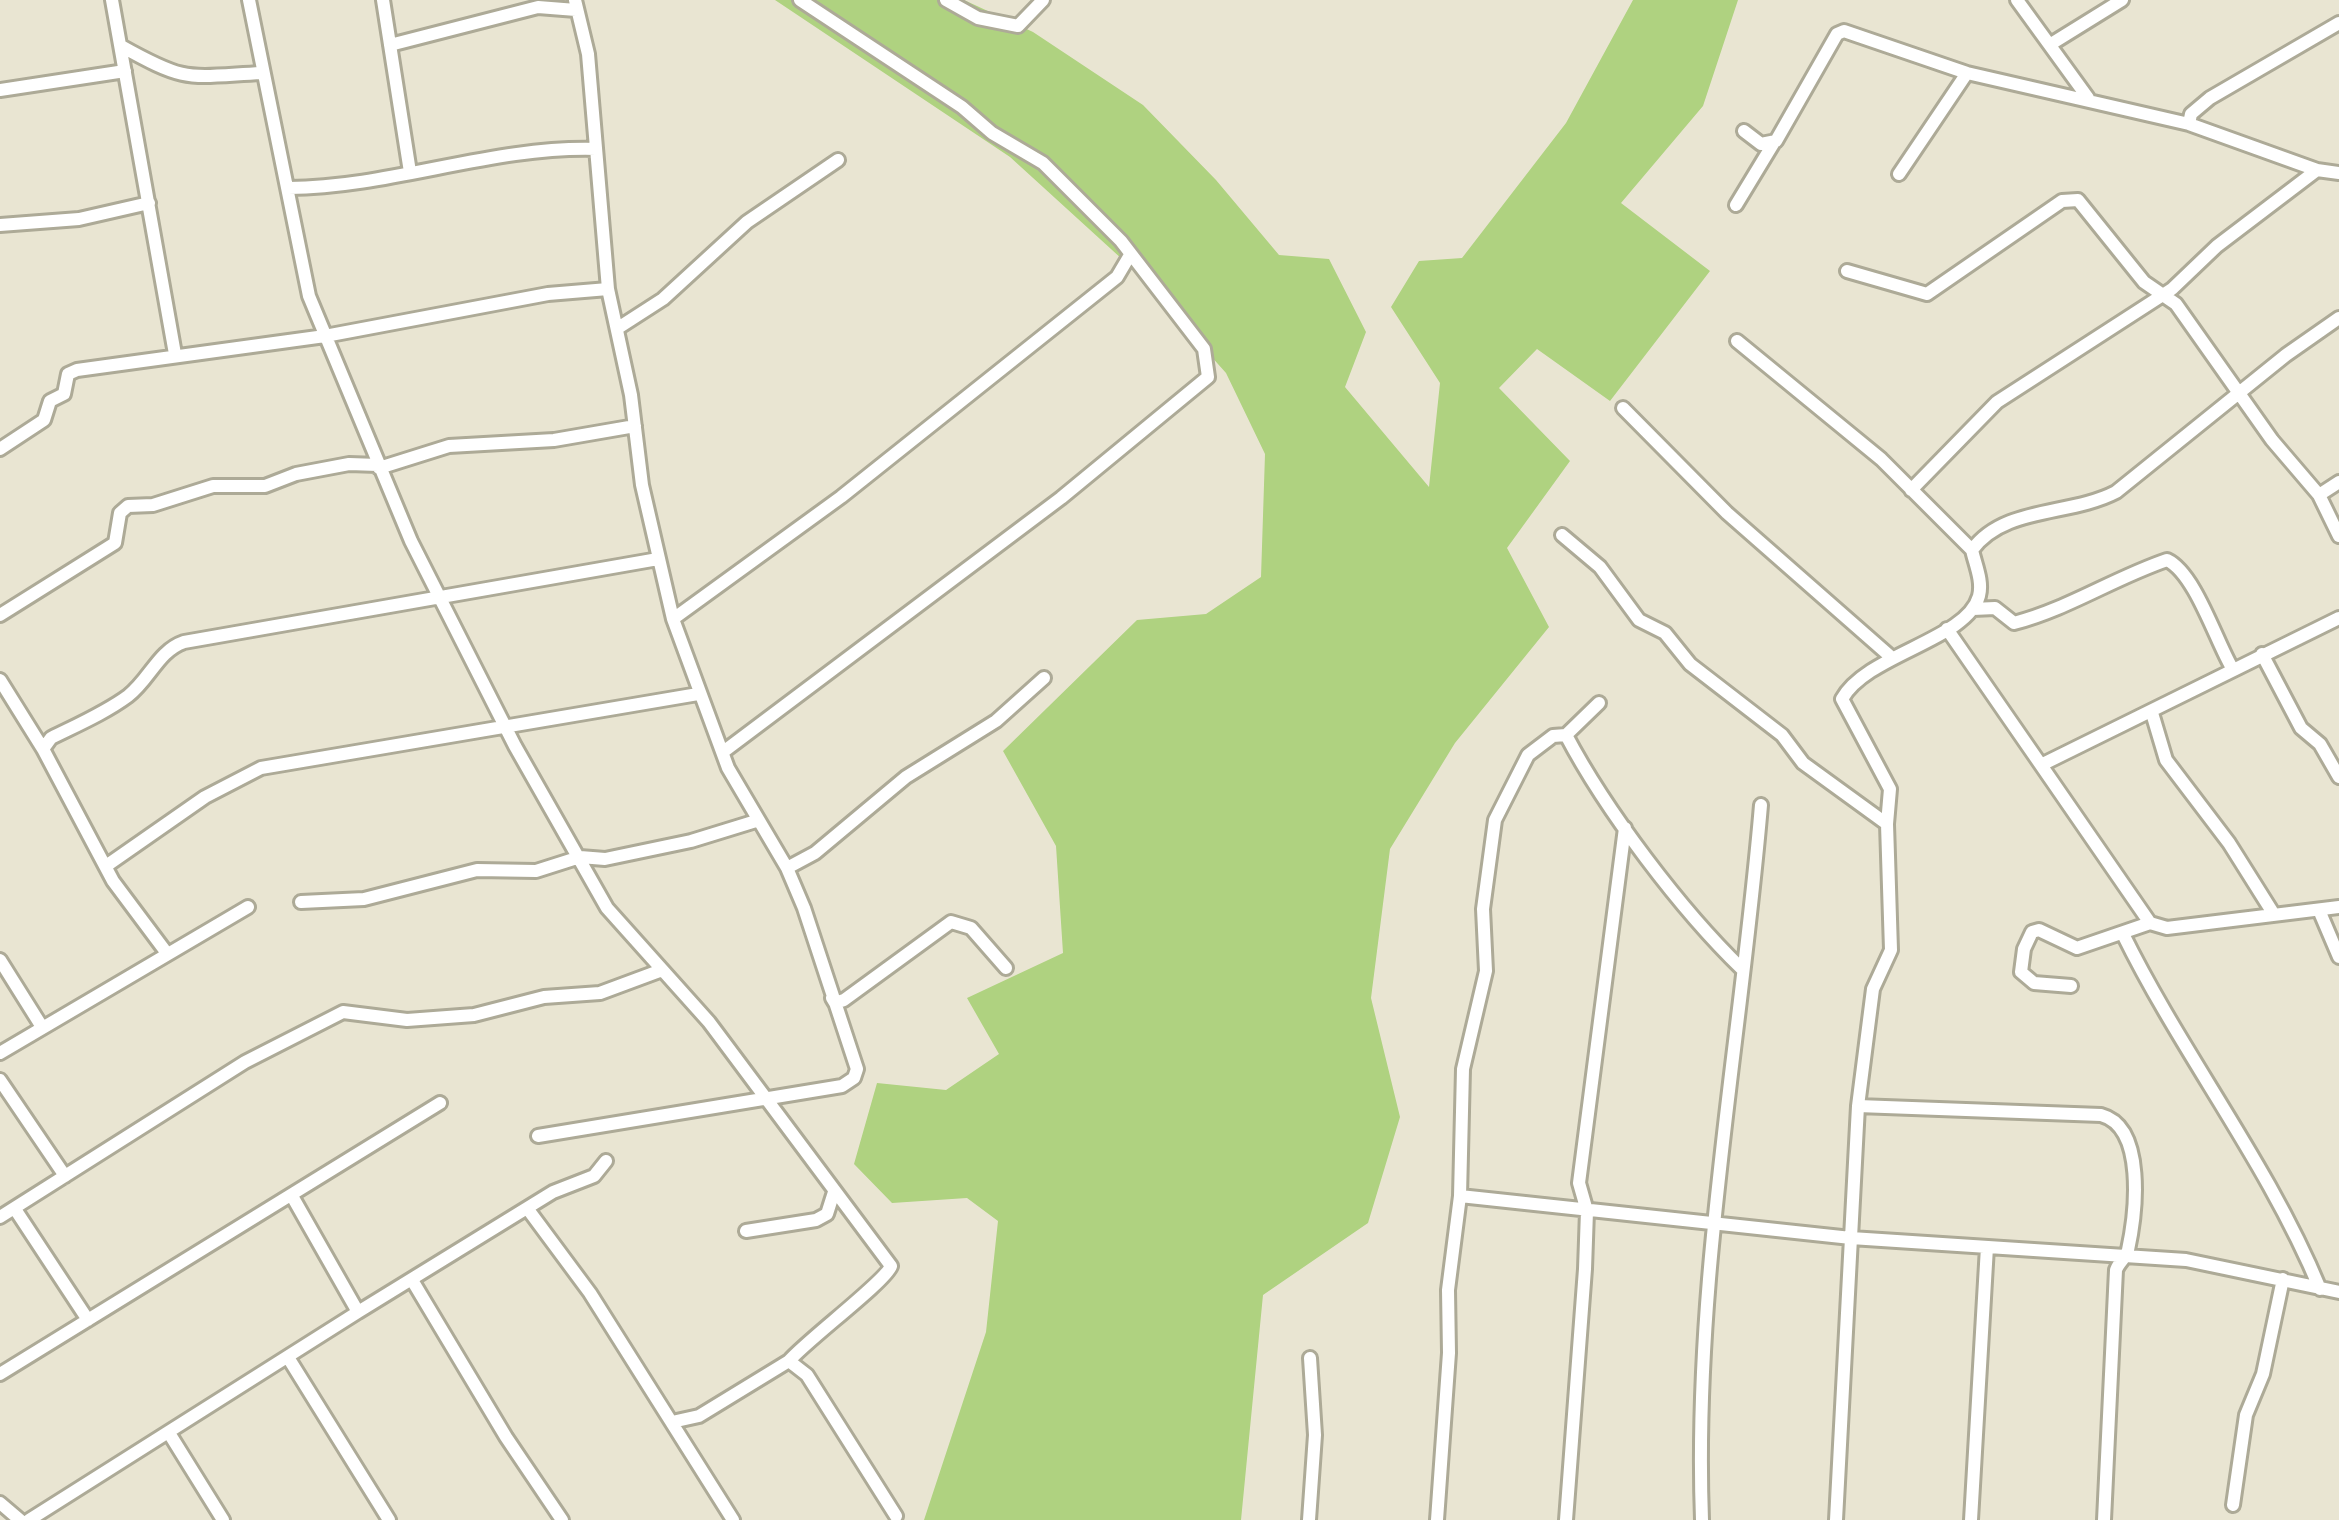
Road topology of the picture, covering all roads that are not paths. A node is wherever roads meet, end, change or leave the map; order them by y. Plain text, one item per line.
1 (112, 0) edge
2 (249, 0) edge
3 (383, 0) edge
4 (800, 0) edge
5 (946, 0) edge
6 (1043, 0) edge
7 (2017, 0) edge
8 (2122, 0) edge
9 (576, 5) edge
10 (2339, 23) edge
11 (390, 44) junction
12 (2051, 44) junction
13 (121, 46) junction
14 (126, 71) junction
15 (261, 73) junction
16 (1967, 73) junction
17 (0, 90) edge
18 (2088, 98) junction
19 (2189, 124) junction
20 (1744, 132) dead end
21 (1773, 144) junction
22 (596, 149) junction
23 (838, 160) dead end
24 (2317, 170) junction
25 (410, 172) junction
26 (2339, 173) edge
27 (1899, 174) dead end
28 (289, 188) junction
29 (150, 203) junction
30 (1736, 204) dead end
31 (0, 226) edge
32 (1130, 255) junction
33 (1848, 271) dead end
34 (608, 289) junction
35 (2164, 295) junction
36 (2339, 318) edge
37 (618, 328) junction
38 (325, 336) junction
39 (1737, 341) dead end
40 (175, 354) junction
41 (2240, 394) junction
42 (1623, 408) dead end
43 (635, 426) junction
44 (0, 449) edge
45 (378, 467) junction
46 (2339, 482) edge
47 (1910, 490) junction
48 (2319, 496) junction
49 (1562, 535) dead end
50 (2339, 536) edge
51 (1972, 550) junction
52 (658, 559) junction
53 (440, 597) junction
54 (1974, 609) junction
55 (0, 615) edge
56 (2339, 618) edge
57 (673, 619) junction
58 (1947, 629) junction
59 (2262, 654) junction
60 (1891, 658) junction
61 (2232, 668) junction
62 (1044, 678) dead end
63 (0, 680) edge
64 (698, 694) junction
65 (1599, 702) dead end
66 (2152, 713) junction
67 (506, 724) junction
68 (1566, 735) junction
69 (43, 741) junction
70 (724, 752) junction
71 (2041, 765) junction
72 (2339, 777) edge
73 (1760, 804) dead end
74 (756, 821) junction
75 (1887, 824) junction
76 (1626, 828) junction
77 (580, 858) junction
78 (106, 866) junction
79 (787, 868) junction
80 (2255, 888) junction
81 (301, 902) dead end
82 (248, 907) dead end
83 (2339, 907) edge
84 (2319, 910) junction
85 (2273, 913) junction
86 (2252, 915) junction
87 (2150, 923) junction
88 (2123, 934) junction
89 (166, 952) junction
90 (2339, 957) edge
91 (0, 960) edge
92 (1006, 968) dead end
93 (1742, 969) junction
94 (662, 970) junction
95 (2070, 986) dead end
96 (832, 998) junction
97 (42, 1027) junction
98 (0, 1053) edge
99 (0, 1080) edge
100 (765, 1099) junction
101 (440, 1103) dead end
102 (1858, 1106) junction
103 (538, 1136) dead end
104 (606, 1162) dead end
105 (65, 1176) junction
106 (834, 1192) junction
107 (292, 1196) junction
108 (1460, 1196) junction
109 (526, 1208) junction
110 (15, 1209) junction
111 (1586, 1211) junction
112 (0, 1218) edge
113 (1713, 1222) junction
114 (746, 1231) dead end
115 (1851, 1238) junction
116 (1987, 1247) junction
117 (2127, 1255) junction
118 (2282, 1279) junction
119 (412, 1280) junction
120 (2320, 1288) junction
121 (2339, 1292) edge
122 (358, 1312) junction
123 (88, 1320) junction
124 (1310, 1358) dead end
125 (289, 1359) junction
126 (789, 1360) junction
127 (0, 1374) edge
128 (672, 1422) junction
129 (169, 1432) junction
130 (0, 1504) edge
131 (2233, 1506) dead end
132 (896, 1516) dead end
133 (729, 1518) edge
134 (20, 1520) edge
135 (29, 1520) edge
136 (222, 1520) edge
137 (390, 1520) edge
138 (562, 1520) edge
139 (1309, 1520) edge
140 (1437, 1520) edge
141 (1566, 1520) edge
142 (1702, 1520) edge
143 (1836, 1520) edge
144 (1971, 1520) edge
145 (2104, 1520) edge

1 - 13 street
2 - 15 street
3 - 11 street
4 - 32 street
5 - 6 street
7 - 12 street
8 - 12 street
9 - 11 street
9 - 22 street
10 - 19 street
11 - 25 street
12 - 18 street
13 - 14 street
13 - 15 street
14 - 17 street
14 - 29 street
15 - 28 street
16 - 18 street
16 - 21 street
16 - 27 street
18 - 19 street
19 - 24 street
20 - 21 street
21 - 30 street
22 - 25 street
22 - 34 street
23 - 37 street
24 - 26 street
24 - 35 street
25 - 28 street
28 - 38 street
29 - 31 street
29 - 40 street
32 - 57 street
32 - 70 street
33 - 35 street
34 - 37 street
34 - 38 street
35 - 41 street
35 - 47 street
36 - 41 street
37 - 43 street
38 - 40 street
38 - 45 street
39 - 47 street
40 - 44 street
41 - 48 street
41 - 51 street
42 - 60 street
43 - 45 street
43 - 52 street
45 - 53 street
45 - 55 street
46 - 48 street
47 - 51 street
48 - 50 street
49 - 75 street
51 - 54 street
52 - 53 street
52 - 57 street
53 - 67 street
53 - 69 street
54 - 58 street
54 - 61 street
56 - 59 street
57 - 64 street
58 - 60 street
58 - 71 street
59 - 61 street
59 - 72 street
60 - 75 street
61 - 66 street
62 - 79 street
63 - 69 street
64 - 67 street
64 - 70 street
65 - 68 street
66 - 71 street
66 - 80 street
67 - 77 street
67 - 78 street
68 - 76 street
68 - 108 street
69 - 78 street
70 - 74 street
71 - 87 street
73 - 93 street
74 - 77 street
74 - 79 street
75 - 102 street
76 - 93 street
76 - 111 street
77 - 81 street
77 - 94 street
78 - 89 street
79 - 96 street
80 - 85 street
80 - 86 street
82 - 89 street
83 - 84 street
84 - 85 street
84 - 90 street
85 - 86 street
86 - 87 street
87 - 88 street
88 - 95 street
88 - 120 street
89 - 97 street
91 - 97 street
92 - 96 street
93 - 113 street
94 - 100 street
94 - 105 street
96 - 100 street
97 - 98 street
99 - 105 street
100 - 103 street
100 - 106 street
101 - 107 street
102 - 115 street
102 - 117 street
104 - 109 street
105 - 110 street
106 - 114 street
106 - 126 street
107 - 122 street
107 - 123 street
108 - 111 street
108 - 140 street
109 - 119 street
109 - 128 street
110 - 112 street
110 - 123 street
111 - 113 street
111 - 141 street
113 - 115 street
113 - 142 street
115 - 116 street
115 - 143 street
116 - 117 street
116 - 144 street
117 - 118 street
117 - 145 street
118 - 120 street
118 - 131 street
119 - 122 street
119 - 138 street
120 - 121 street
122 - 125 street
123 - 127 street
124 - 139 street
125 - 129 street
125 - 137 street
126 - 128 street
126 - 132 street
128 - 133 street
129 - 135 street
129 - 136 street
130 - 134 street

